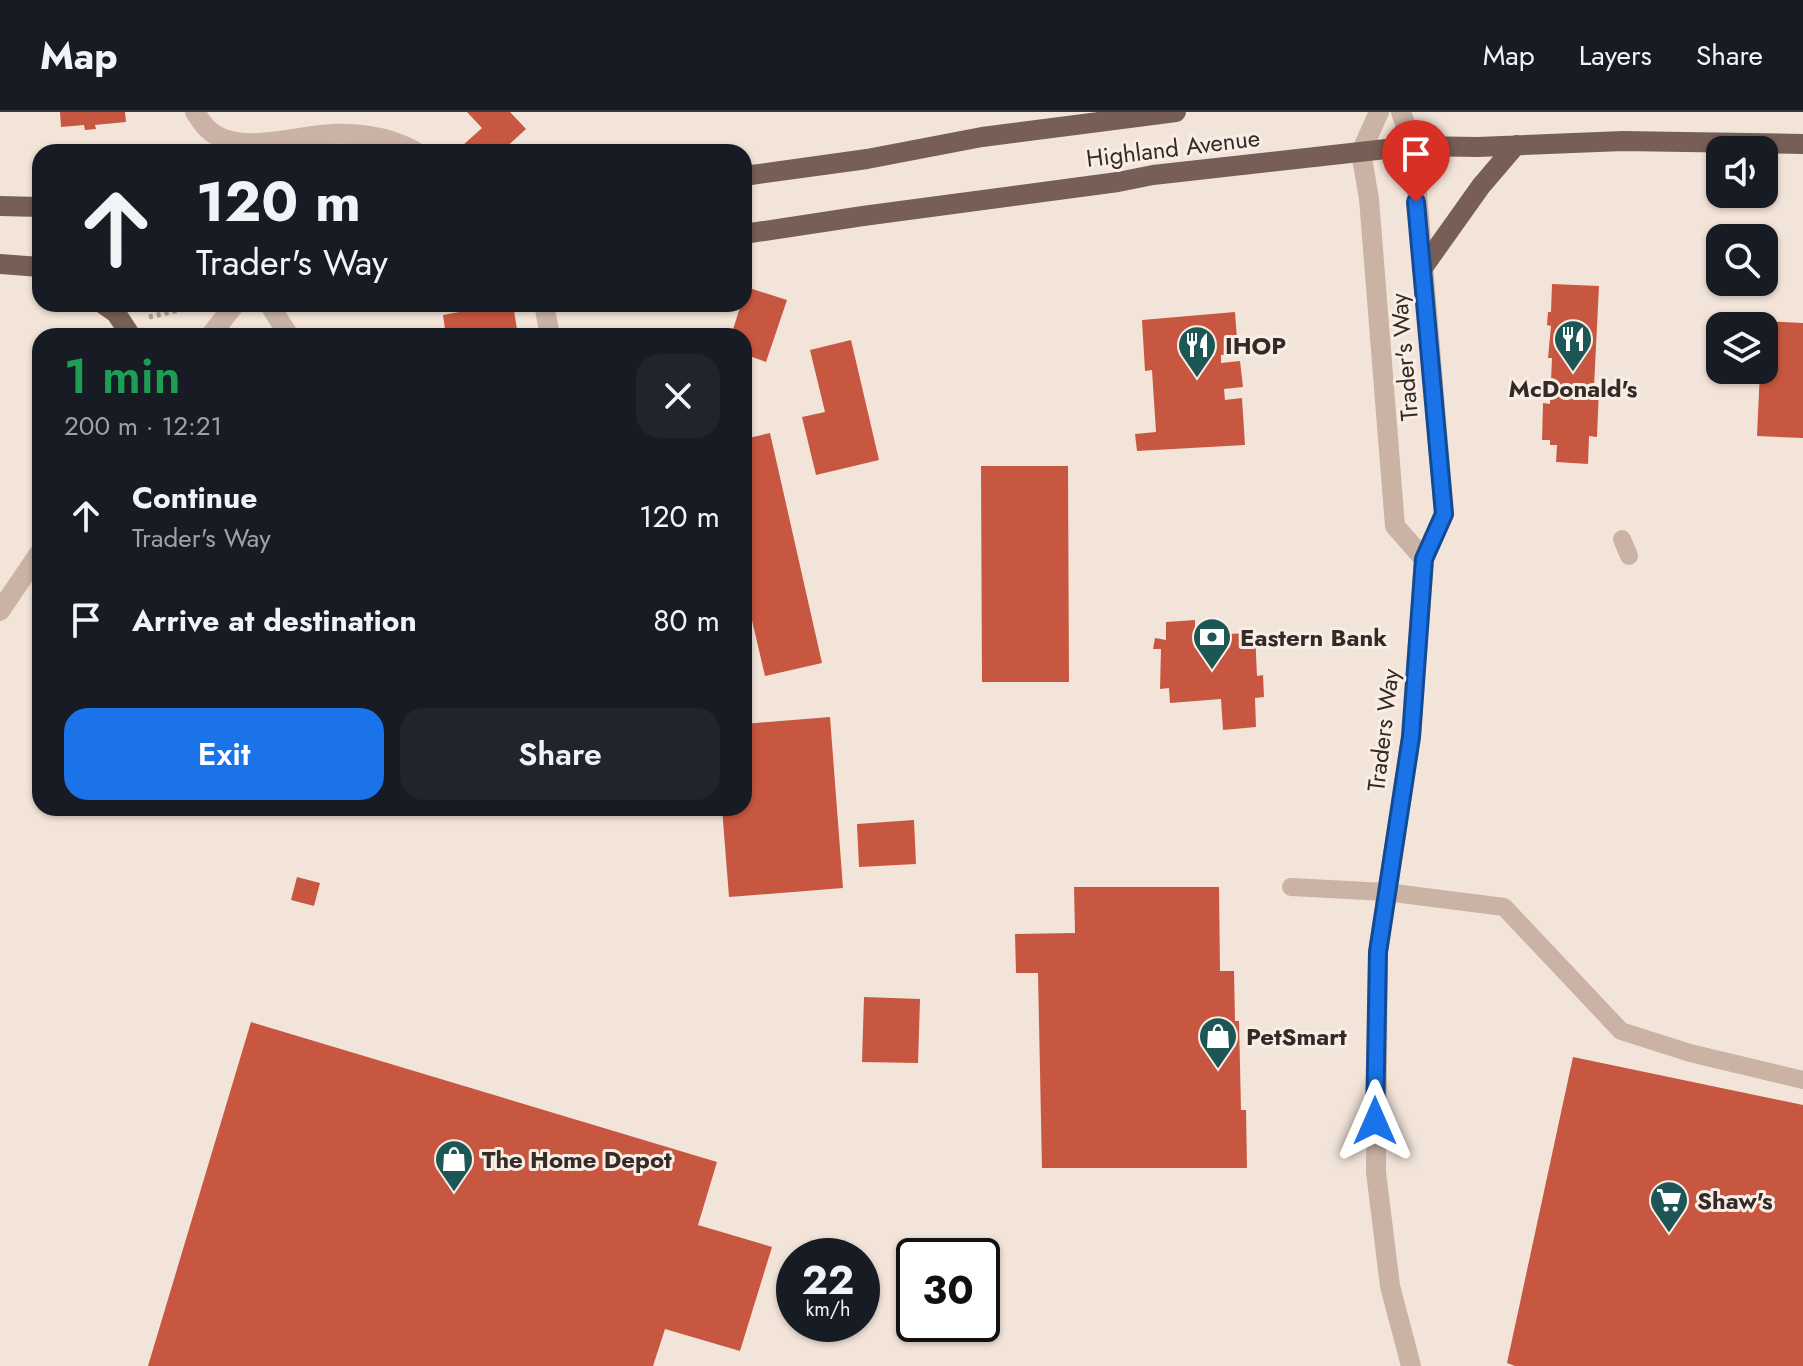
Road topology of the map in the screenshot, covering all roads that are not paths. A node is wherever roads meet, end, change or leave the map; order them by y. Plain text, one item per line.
1 (195, 112) edge
2 (1176, 112) edge
3 (1379, 112) edge
4 (1401, 112) edge
5 (402, 144) edge
6 (1803, 144) edge
7 (1516, 145) junction
8 (1413, 146) junction
9 (1361, 152) junction
10 (752, 175) edge
11 (0, 206) edge
12 (32, 207) edge
13 (752, 233) edge
14 (0, 264) edge
15 (32, 269) edge
16 (1422, 269) junction
17 (229, 312) edge
18 (216, 328) edge
19 (1424, 559) junction
20 (32, 564) edge
21 (0, 611) edge
22 (1291, 887) dead end
23 (1386, 892) junction
24 (1803, 1080) edge
25 (1411, 1366) edge

1 - 5 street
2 - 10 main road, Highland Avenue
3 - 9 street
4 - 8 street, Trader's Way
6 - 7 main road, Highland Avenue
7 - 8 main road, Highland Avenue
7 - 16 main road
8 - 9 main road, Highland Avenue
8 - 16 street, Trader's Way
9 - 13 main road, Highland Avenue
9 - 19 street
11 - 12 main road
14 - 15 main road
16 - 19 street, Trader's Way
17 - 18 street
19 - 23 street, Traders Way
20 - 21 street
22 - 23 lane
23 - 24 lane
23 - 25 street, Traders Way

